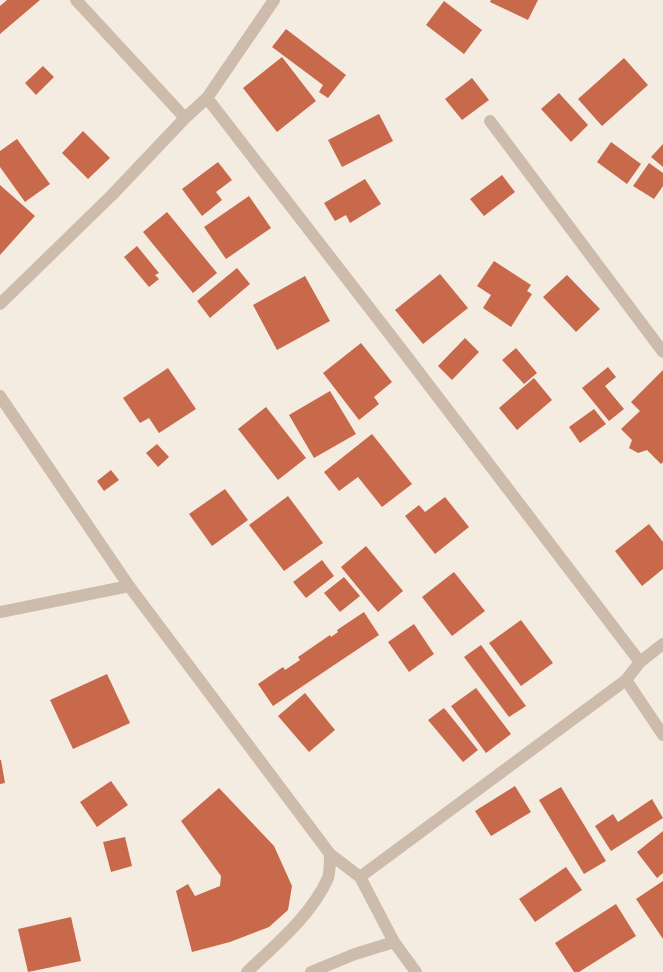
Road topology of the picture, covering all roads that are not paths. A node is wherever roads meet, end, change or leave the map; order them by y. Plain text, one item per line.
1 (76, 0) edge
2 (274, 0) edge
3 (207, 98) junction
4 (186, 118) junction
5 (490, 121) dead end
6 (0, 304) edge
7 (663, 352) edge
8 (0, 396) edge
9 (129, 586) junction
10 (0, 612) edge
11 (663, 644) edge
12 (640, 662) junction
13 (626, 680) junction
14 (663, 735) edge
15 (330, 854) junction
16 (360, 877) junction
17 (394, 942) junction
18 (246, 972) edge
19 (310, 972) edge
20 (416, 972) edge

1 - 4 street
2 - 3 street
3 - 4 street
3 - 12 street
4 - 6 street
5 - 7 street
8 - 9 street
9 - 10 street
9 - 15 street
11 - 12 street
12 - 13 street
13 - 14 street
13 - 16 street
15 - 16 street
15 - 18 street
16 - 17 street
17 - 19 street
17 - 20 street

